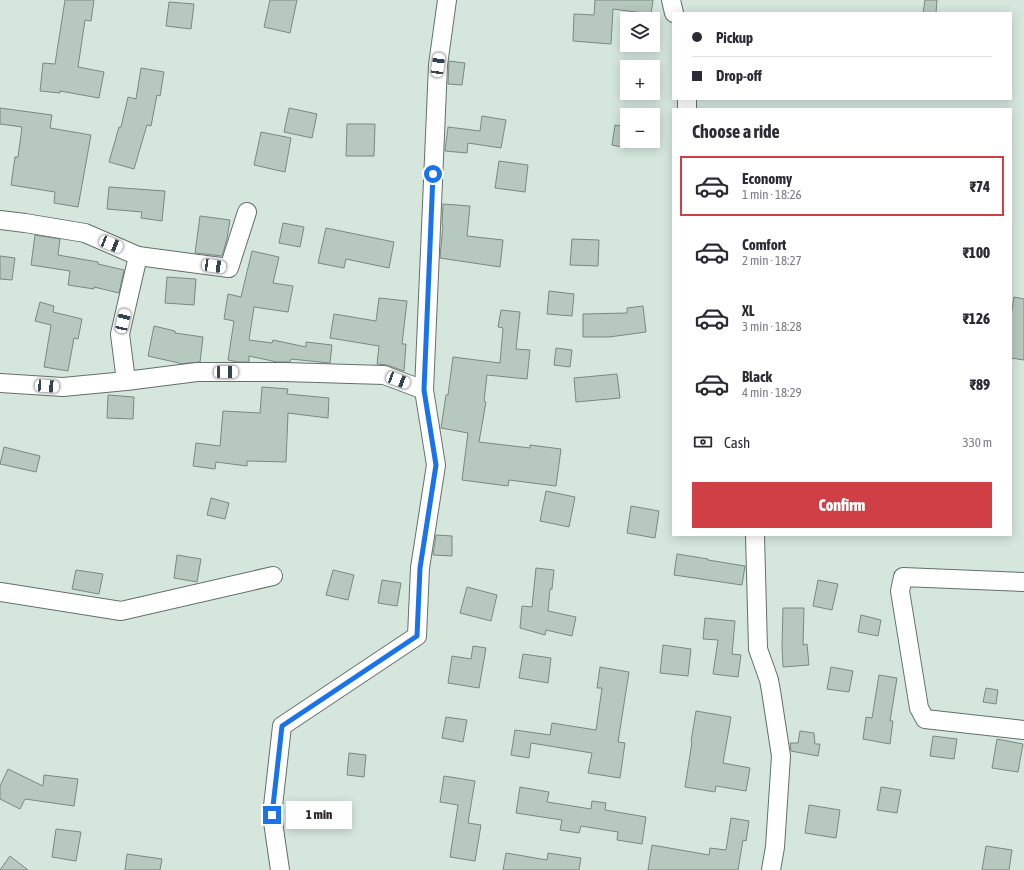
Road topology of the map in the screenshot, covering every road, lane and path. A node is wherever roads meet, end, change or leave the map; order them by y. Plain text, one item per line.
1 (447, 0) edge
2 (671, 0) edge
3 (674, 12) edge
4 (247, 212) dead end
5 (0, 220) edge
6 (138, 256) junction
7 (126, 381) junction
8 (0, 383) edge
9 (424, 390) junction
10 (755, 536) edge
11 (273, 576) dead end
12 (1024, 582) edge
13 (0, 592) edge
14 (1024, 730) edge
15 (280, 870) edge
16 (771, 870) edge

1 - 9 street
2 - 3 street
4 - 6 street
5 - 6 street
6 - 7 street
7 - 8 street
7 - 9 street
9 - 15 street
10 - 16 street
11 - 13 street
12 - 14 street

